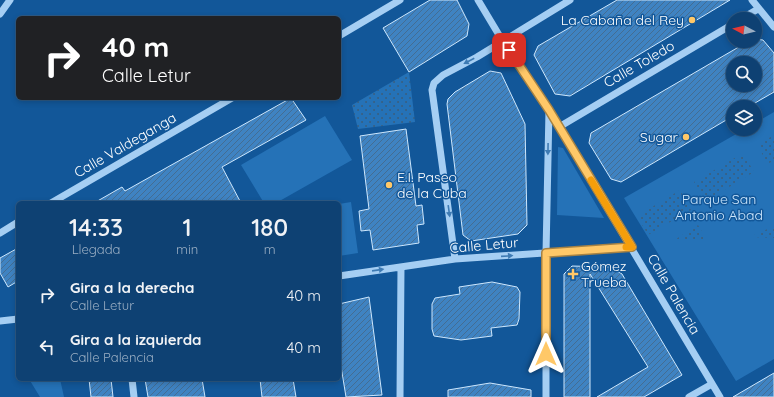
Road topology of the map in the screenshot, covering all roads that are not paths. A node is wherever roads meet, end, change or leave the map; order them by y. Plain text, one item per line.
1 (10, 0) edge
2 (400, 0) edge
3 (478, 0) edge
4 (570, 0) edge
5 (752, 0) edge
6 (758, 9) junction
7 (753, 12) edge
8 (0, 14) edge
9 (774, 27) edge
10 (726, 28) edge
11 (341, 35) edge
12 (502, 40) junction
13 (229, 100) edge
14 (549, 110) junction
15 (559, 127) junction
16 (54, 201) edge
17 (16, 223) edge
18 (0, 233) edge
19 (632, 247) junction
20 (546, 253) junction
21 (455, 259) junction
22 (401, 267) junction
23 (341, 276) edge
24 (16, 319) edge
25 (0, 321) edge
26 (132, 381) edge
27 (712, 384) junction
28 (134, 397) edge
29 (400, 397) edge
30 (546, 397) edge
31 (689, 397) edge
32 (720, 397) edge

1 - 8 street
2 - 11 street
3 - 12 street, Calle Palencia
4 - 12 street
5 - 6 street
6 - 7 street
6 - 9 street
10 - 15 street, Calle Toledo
12 - 14 street, Calle Palencia
12 -> 21 street
13 - 16 street, Calle Valdeganga
14 - 15 street, Calle Palencia
14 -> 20 street
15 - 19 street, Calle Palencia
17 - 18 street
19 - 20 street, Calle Letur
19 - 27 street, Calle Palencia
21 -> 20 street, Calle Letur
20 - 30 street
21 - 22 street, Calle Letur
23 -> 22 street, Calle Letur
22 - 29 street
24 - 25 street
26 - 28 street
27 - 31 street
27 - 32 street, Calle Palencia

